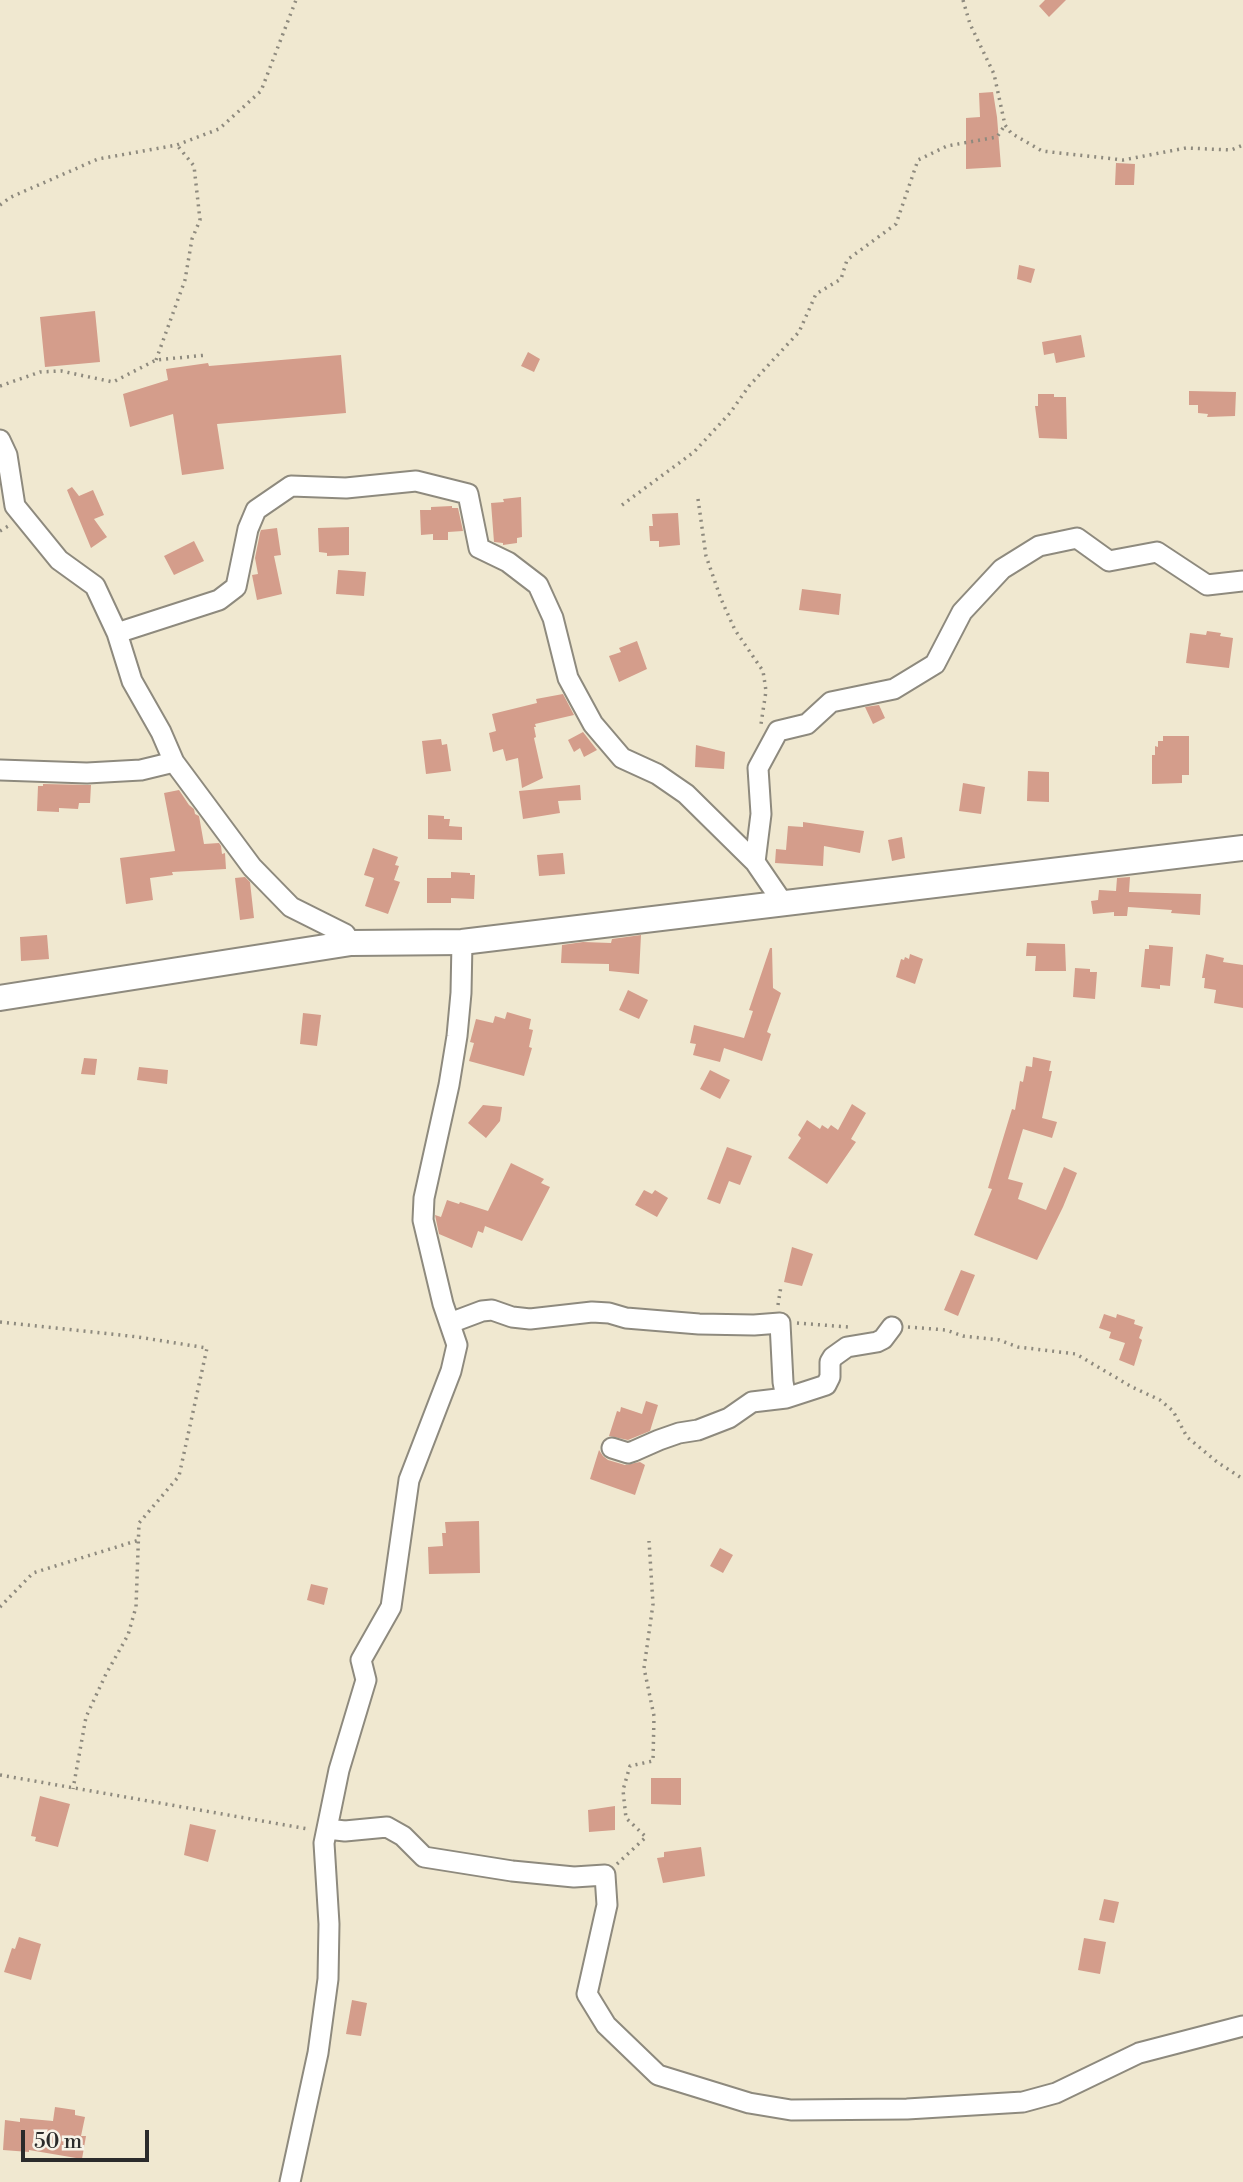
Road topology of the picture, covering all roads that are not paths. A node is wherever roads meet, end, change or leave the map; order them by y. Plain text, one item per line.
1 (0, 440) edge
2 (1243, 581) edge
3 (117, 633) junction
4 (174, 762) junction
5 (0, 769) edge
6 (1243, 848) edge
7 (755, 862) junction
8 (783, 903) junction
9 (462, 942) junction
10 (351, 943) junction
11 (0, 998) edge
12 (450, 1323) junction
13 (892, 1327) road end
14 (786, 1398) junction
15 (612, 1448) dead end
16 (327, 1829) junction
17 (1243, 2026) edge
18 (290, 2182) edge

1 - 3 street
2 - 7 street
3 - 4 street
3 - 7 street
4 - 5 street
4 - 10 street
6 - 8 street
7 - 8 street
8 - 9 street
9 - 10 street
9 - 12 street
10 - 11 street
12 - 14 street
12 - 16 street
13 - 14 street
14 - 15 street
16 - 17 street
16 - 18 street

